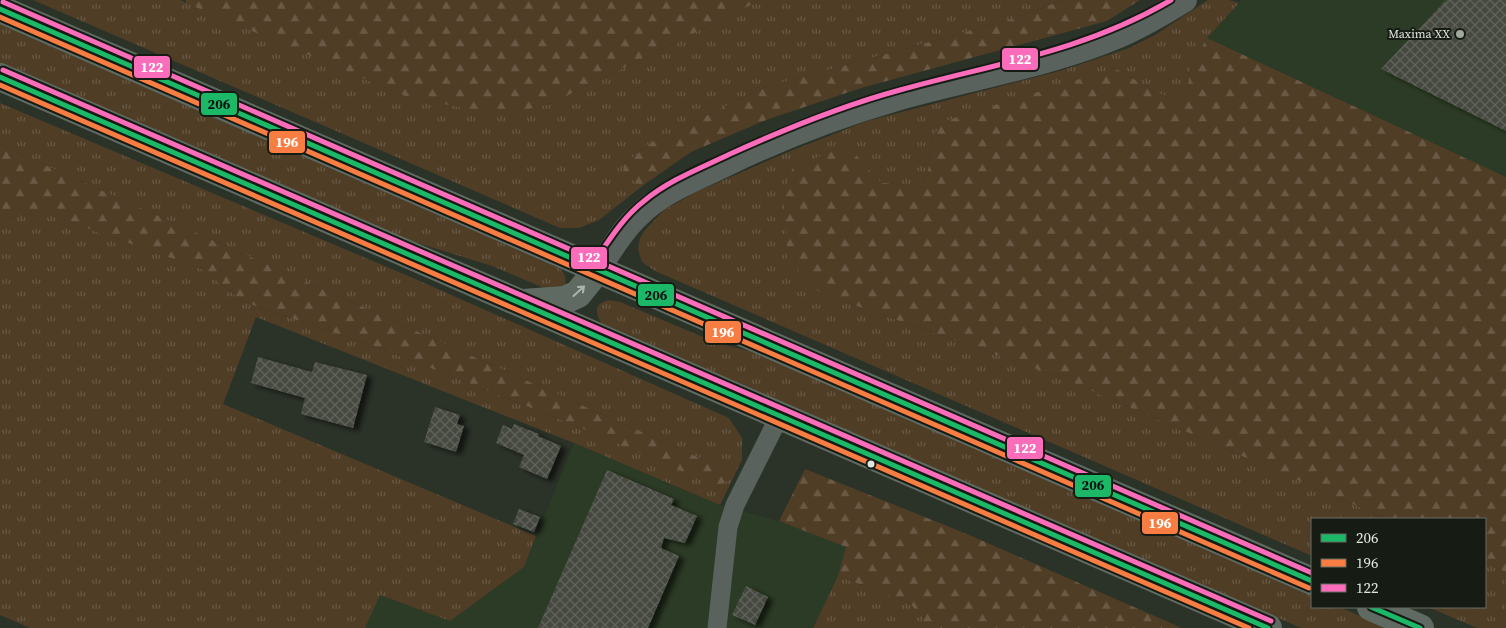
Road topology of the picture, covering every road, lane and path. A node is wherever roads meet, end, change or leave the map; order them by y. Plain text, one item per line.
1 (1185, 0) edge
2 (0, 9) edge
3 (0, 77) edge
4 (598, 270) junction
5 (519, 304) junction
6 (780, 415) junction
7 (1311, 581) edge
8 (1373, 608) edge
9 (717, 628) edge
10 (1268, 628) edge
11 (1420, 628) edge

1 - 4 street
2 - 4 highway
3 - 5 highway
5 -> 4 highway
4 - 7 highway
5 - 6 highway
6 - 9 street
6 - 10 highway
8 - 11 highway

